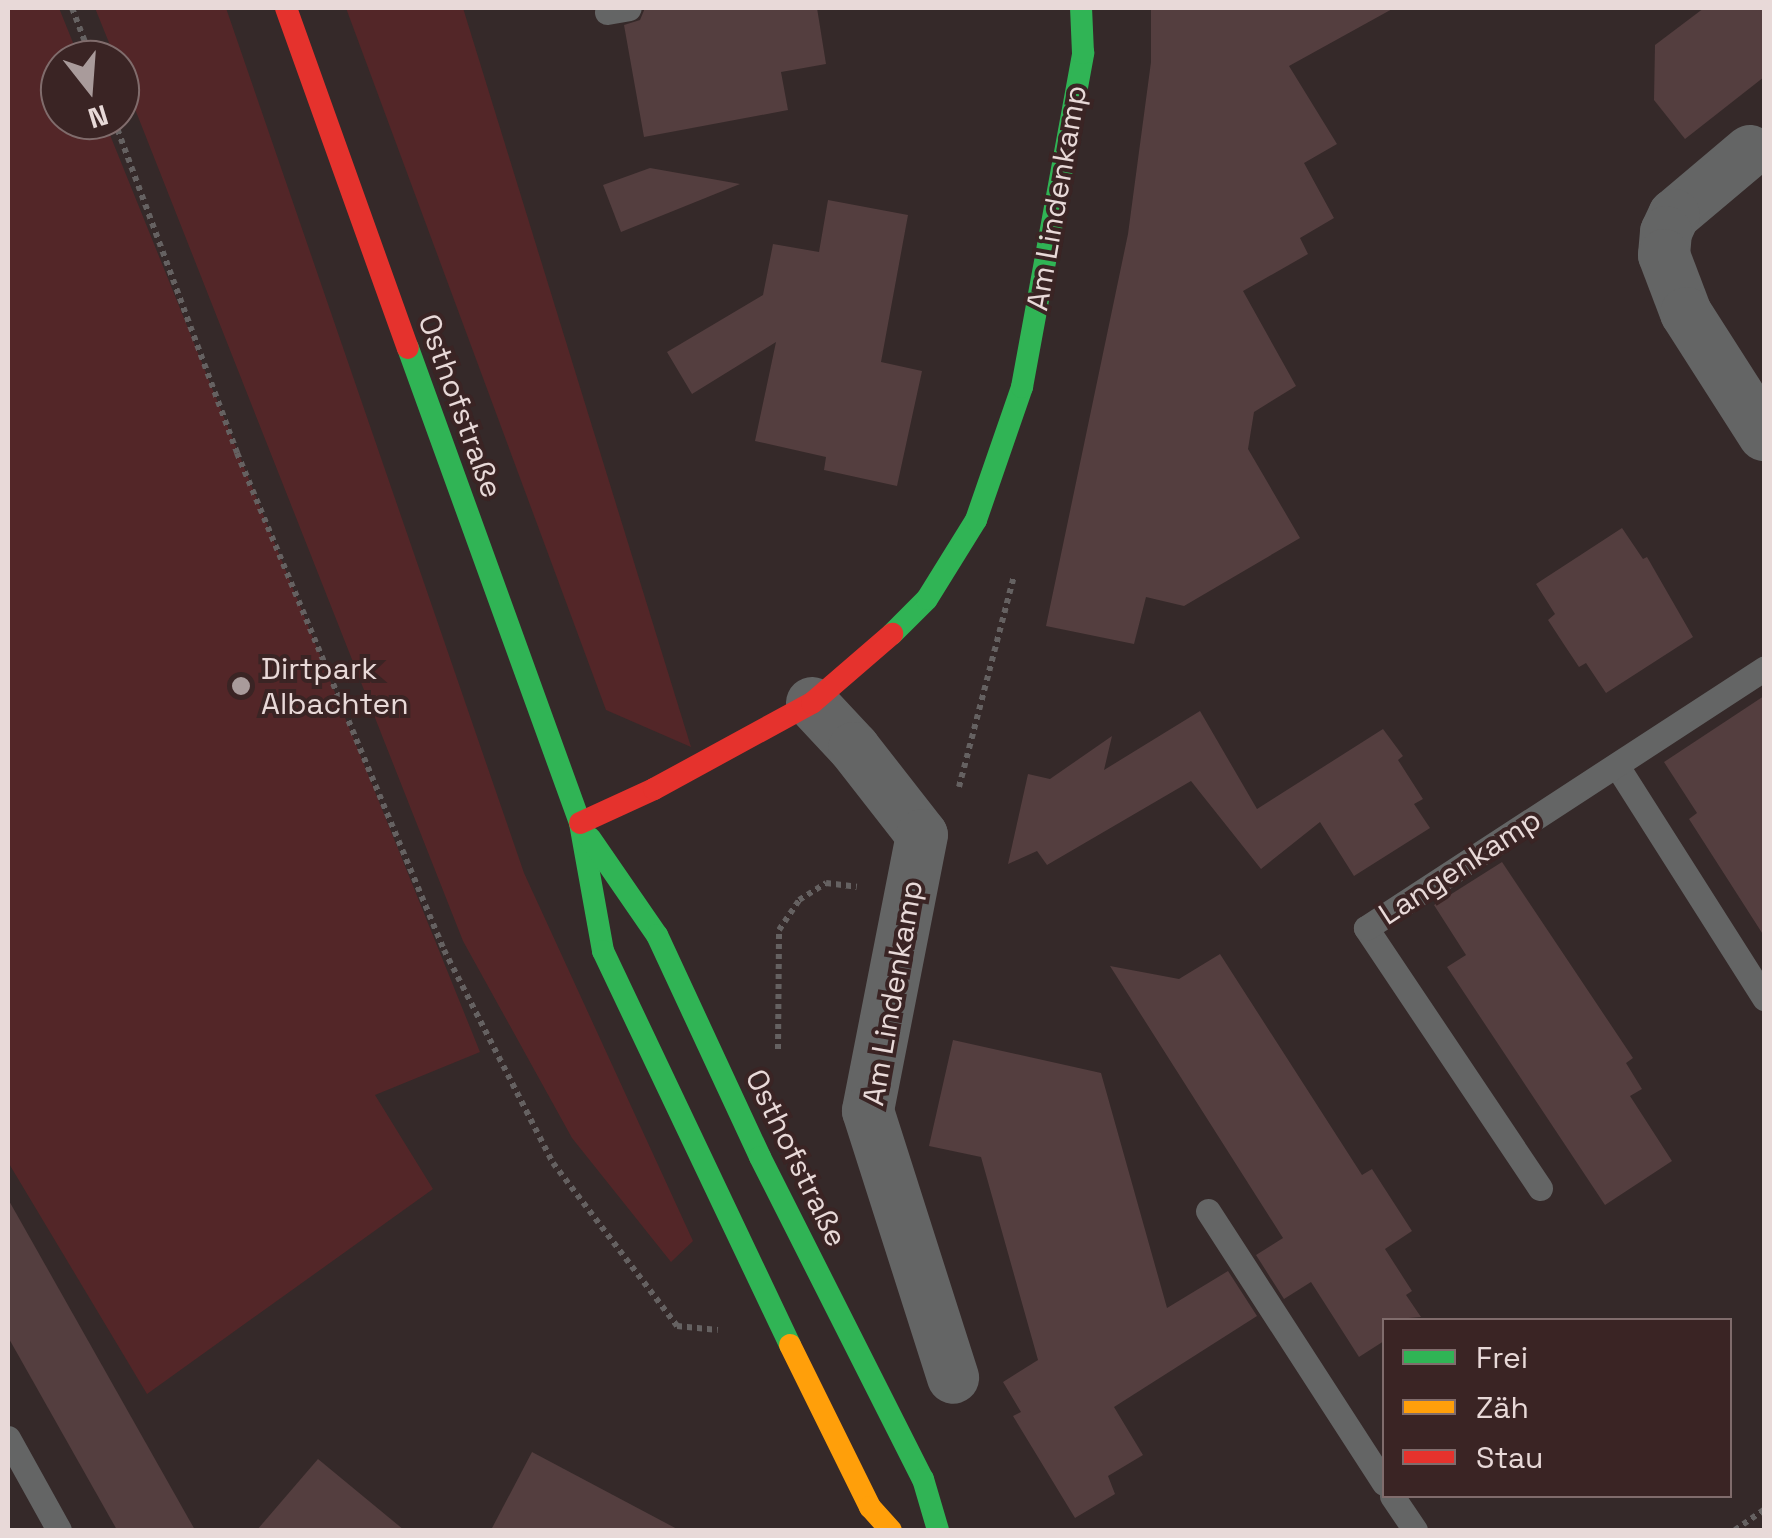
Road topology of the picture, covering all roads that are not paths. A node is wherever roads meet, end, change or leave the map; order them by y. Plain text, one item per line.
1 (286, 8) edge
2 (1081, 8) edge
3 (1750, 151) dead end
4 (1764, 435) edge
5 (1764, 668) edge
6 (812, 703) junction
7 (1617, 766) junction
8 (580, 823) junction
9 (1764, 998) edge
10 (1540, 1188) dead end
11 (1208, 1211) dead end
12 (953, 1378) dead end
13 (8, 1438) edge
14 (1382, 1481) edge
15 (1393, 1498) edge
16 (59, 1530) edge
17 (891, 1530) edge
18 (938, 1530) edge
19 (1415, 1530) edge

1 - 8 street, Osthofstraße
2 - 6 street, Am Lindenkamp
3 - 4 street
5 - 7 lane, Langenkamp
6 - 8 street, Am Lindenkamp
6 - 12 street, Am Lindenkamp
7 - 9 lane
7 - 10 lane, Langenkamp
8 - 17 street, Osthofstraße
8 - 18 street, Osthofstraße
11 - 14 lane
13 - 16 lane
15 - 19 lane

